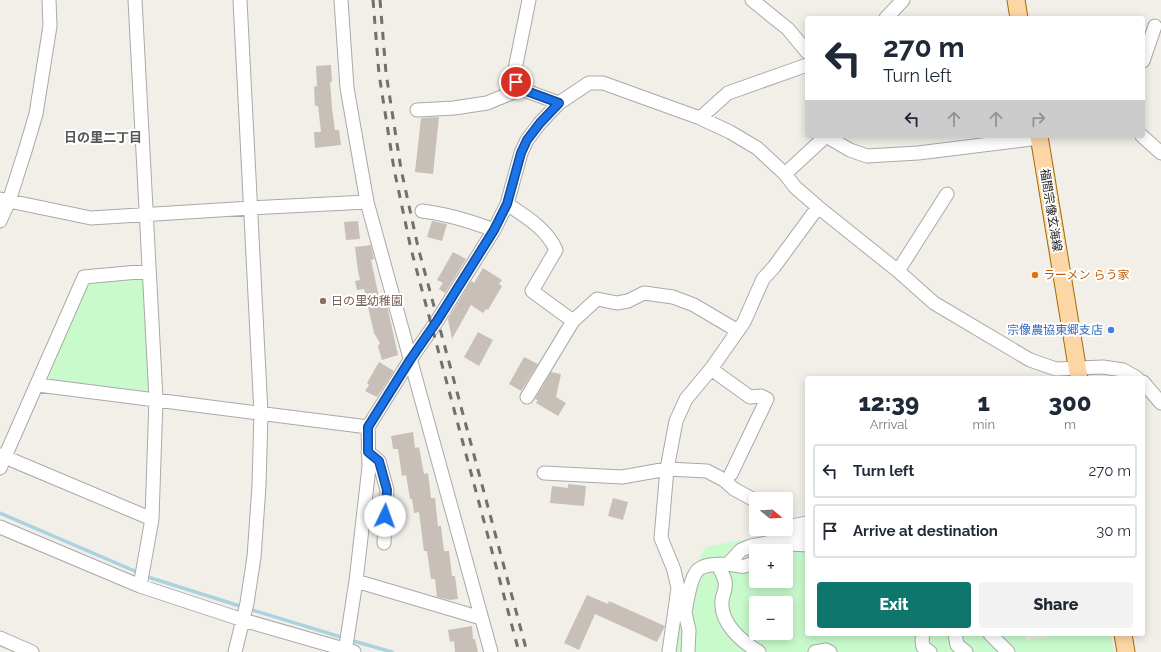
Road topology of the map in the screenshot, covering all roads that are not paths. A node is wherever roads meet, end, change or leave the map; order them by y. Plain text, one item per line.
1 (49, 0) edge
2 (135, 0) edge
3 (240, 0) edge
4 (341, 0) edge
5 (529, 0) edge
6 (752, 0) edge
7 (903, 0) edge
8 (1016, 0) edge
9 (888, 16) edge
10 (1019, 16) edge
11 (1155, 26) dead end
12 (805, 50) edge
13 (1145, 55) edge
14 (805, 65) edge
15 (521, 89) junction
16 (559, 103) junction
17 (417, 110) dead end
18 (700, 118) junction
19 (824, 138) edge
20 (829, 138) edge
21 (1031, 138) edge
22 (1039, 138) edge
23 (1144, 138) edge
24 (1161, 153) edge
25 (785, 174) junction
26 (947, 194) dead end
27 (4, 200) edge
28 (367, 202) junction
29 (507, 204) junction
30 (818, 207) junction
31 (251, 208) junction
32 (422, 211) dead end
33 (146, 214) junction
34 (0, 221) edge
35 (494, 230) junction
36 (149, 271) junction
37 (898, 271) junction
38 (573, 321) junction
39 (738, 331) junction
40 (410, 360) junction
41 (711, 370) junction
42 (1079, 374) edge
43 (1134, 376) edge
44 (38, 384) junction
45 (1145, 384) edge
46 (527, 397) dead end
47 (156, 399) junction
48 (1161, 403) edge
49 (261, 413) junction
50 (368, 427) junction
51 (368, 452) junction
52 (2, 460) edge
53 (667, 469) junction
54 (544, 473) dead end
55 (731, 474) dead end
56 (749, 497) edge
57 (152, 519) junction
58 (805, 523) edge
59 (793, 526) edge
60 (0, 527) edge
61 (805, 534) edge
62 (384, 543) dead end
63 (793, 544) edge
64 (805, 545) edge
65 (723, 565) junction
66 (749, 565) edge
67 (141, 579) junction
68 (356, 581) junction
69 (680, 612) junction
70 (244, 618) junction
71 (481, 618) junction
72 (923, 636) edge
73 (955, 636) edge
74 (992, 636) edge
75 (1123, 636) edge
76 (0, 638) edge
77 (348, 646) edge
78 (32, 652) edge
79 (235, 652) edge
80 (491, 652) edge
81 (669, 652) edge
82 (688, 652) edge
83 (759, 652) edge
84 (815, 652) edge
85 (830, 652) edge
86 (930, 652) edge
87 (966, 652) edge
88 (1008, 652) edge
89 (1126, 652) edge

1 - 27 street
2 - 33 street
3 - 31 street
4 - 28 street
5 - 15 street
6 - 12 street
7 - 9 street
8 - 10 main road
11 - 13 street
14 - 18 street
15 - 16 street
15 - 17 street
16 - 18 street
16 - 29 street
18 - 25 street
19 - 25 street
20 - 21 street
22 - 42 main road, 福間宗像玄海線
23 - 24 street
25 - 30 street
26 - 37 street
27 - 33 street
27 - 34 street
28 - 31 street
28 - 40 street
29 - 35 street
29 - 38 street
30 - 37 street
30 - 39 street
31 - 33 street
31 - 49 street
32 - 35 street
33 - 36 street
35 - 40 street
36 - 44 street
36 - 47 street
37 - 42 street
38 - 39 street
38 - 46 street
39 - 41 street
40 - 50 street
40 - 71 street
41 - 53 street
41 - 55 street
42 - 43 street
44 - 47 street
44 - 52 street
45 - 48 street
47 - 49 street
47 - 57 street
49 - 50 street
49 - 70 street
50 - 51 street
51 - 62 street
51 - 68 street
52 - 57 street
53 - 54 street
53 - 56 street
53 - 69 street
57 - 67 street
58 - 59 street
60 - 67 street
61 - 65 street
63 - 64 street
65 - 66 street
65 - 69 street
65 - 83 street
67 - 70 street
68 - 71 street
68 - 77 street
69 - 81 street
69 - 82 street
70 - 77 street
70 - 79 street
71 - 80 street
72 - 86 street
73 - 87 street
74 - 88 street
75 - 89 main road
76 - 78 street
84 - 85 street

